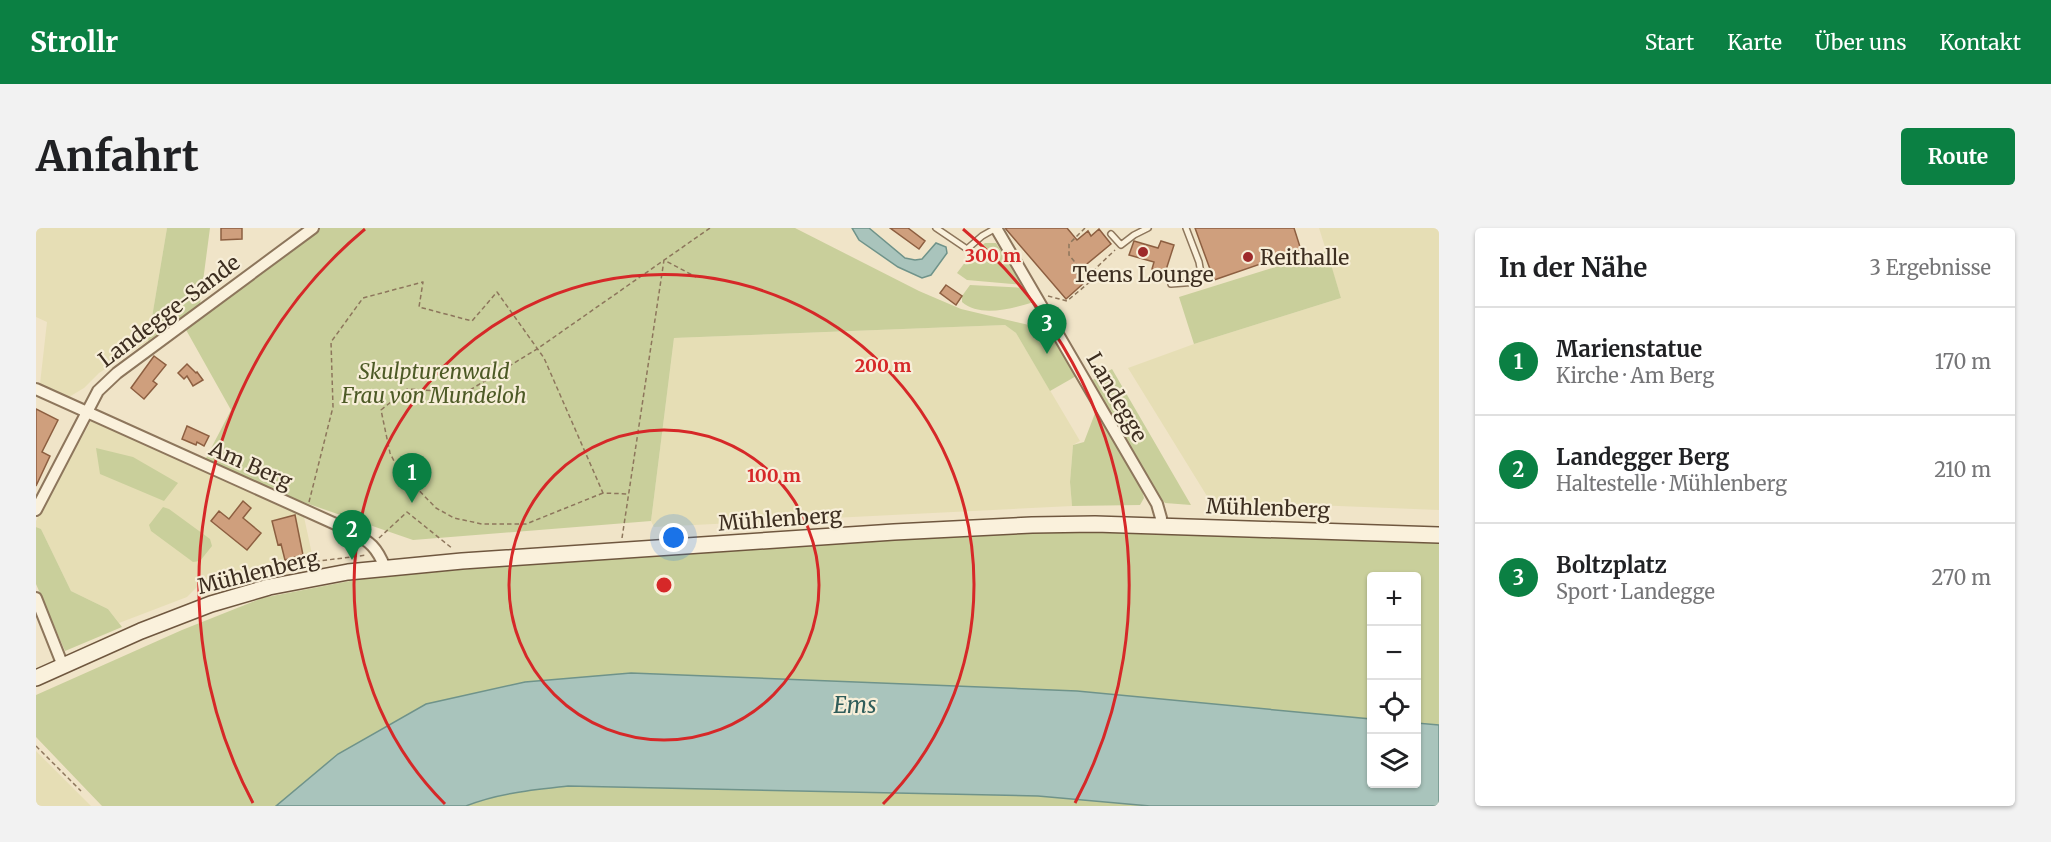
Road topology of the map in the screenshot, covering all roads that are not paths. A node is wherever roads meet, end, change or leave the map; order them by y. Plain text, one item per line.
1 (313, 228) edge
2 (936, 228) edge
3 (996, 228) edge
4 (1148, 228) edge
5 (1186, 228) edge
6 (1111, 234) dead end
7 (1171, 284) dead end
8 (36, 389) edge
9 (88, 413) junction
10 (36, 510) edge
11 (1161, 526) junction
12 (1439, 536) edge
13 (385, 568) junction
14 (36, 598) edge
15 (63, 666) junction
16 (36, 678) edge

1 - 9 street, Landegge-Sande
2 - 3 lane
3 - 11 street, Landegge
4 - 6 lane
5 - 7 lane
8 - 9 street
9 - 10 street, Landegge-Sande
9 - 13 street, Am Berg
11 - 12 main road, Mühlenberg
11 - 13 main road, Mühlenberg
13 - 15 main road, Mühlenberg
14 - 15 street
15 - 16 main road, Mühlenberg

